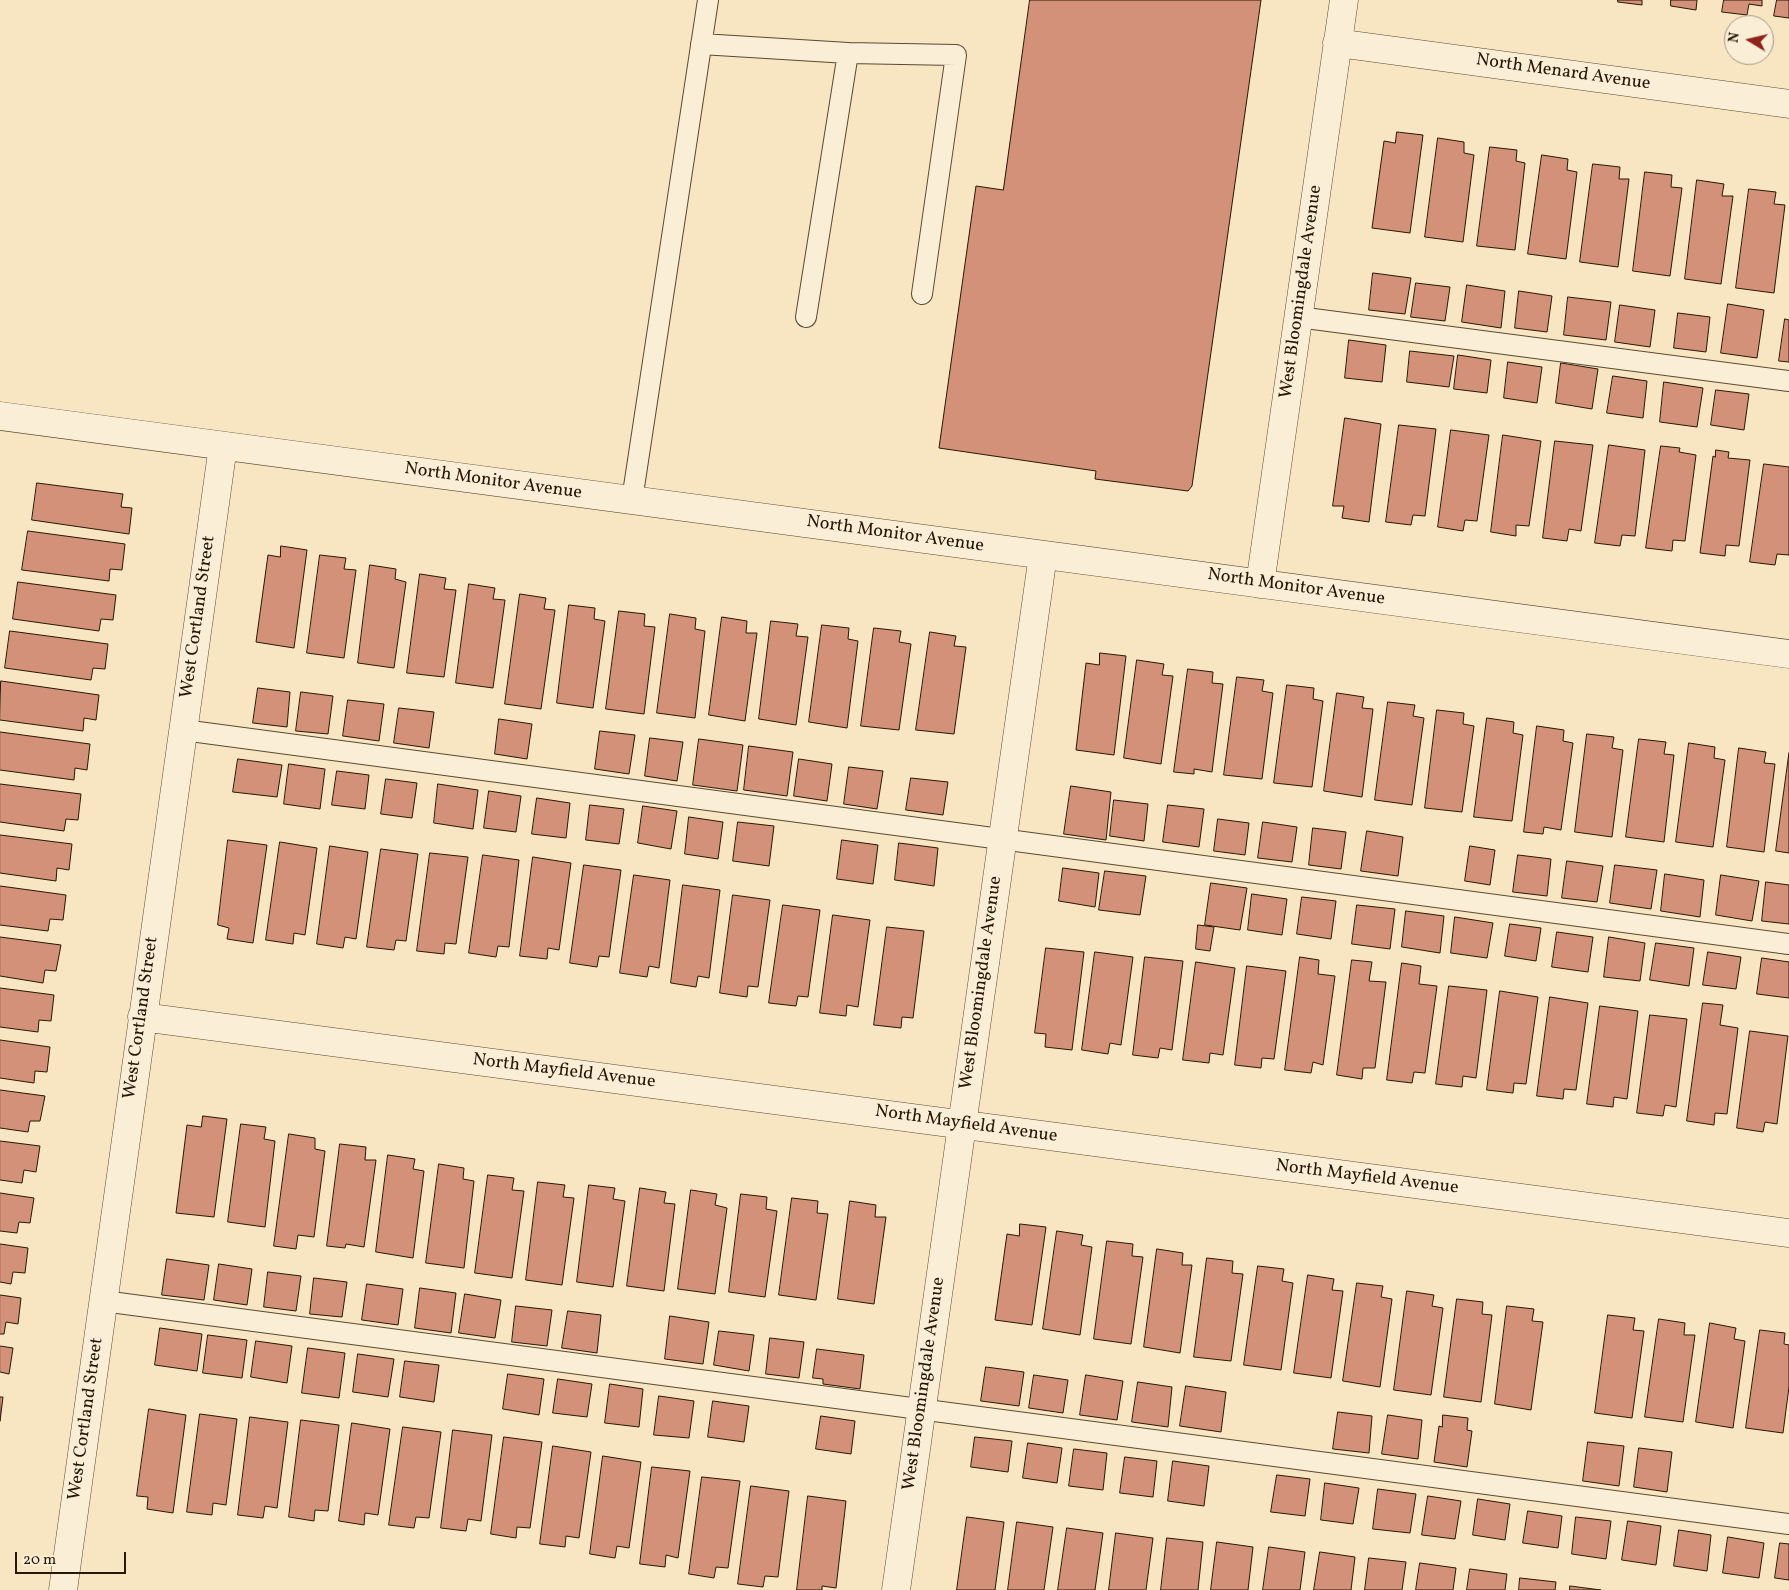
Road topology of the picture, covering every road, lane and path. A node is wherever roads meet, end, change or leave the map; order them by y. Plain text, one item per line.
1 (708, 0) edge
2 (1344, 0) edge
3 (1337, 43) junction
4 (701, 44) junction
5 (848, 53) junction
6 (1789, 104) edge
7 (922, 294) dead end
8 (806, 317) dead end
9 (1298, 317) junction
10 (1789, 381) edge
11 (0, 416) edge
12 (222, 446) junction
13 (632, 500) junction
14 (1043, 555) junction
15 (1260, 584) junction
16 (1789, 654) edge
17 (183, 730) junction
18 (1002, 840) junction
19 (1789, 944) edge
20 (142, 1017) junction
21 (962, 1124) junction
22 (1789, 1233) edge
23 (103, 1301) junction
24 (921, 1411) junction
25 (1789, 1524) edge
26 (67, 1590) edge
27 (896, 1590) edge

1 - 4 lane
2 - 3 street, West Bloomingdale Avenue
3 - 6 street, North Menard Avenue
3 - 9 street, West Bloomingdale Avenue
4 - 5 lane
4 - 13 lane
5 - 7 lane
5 - 8 lane
9 - 10 lane
9 - 15 street, West Bloomingdale Avenue
11 - 12 street, North Monitor Avenue
12 - 13 street, North Monitor Avenue
12 - 17 street, West Cortland Street
13 - 14 street, North Monitor Avenue
14 - 15 street, North Monitor Avenue
14 - 18 street, West Bloomingdale Avenue
15 - 16 street, North Monitor Avenue
17 - 18 lane
17 - 20 street, West Cortland Street
18 - 19 lane
18 - 21 street, West Bloomingdale Avenue
20 - 21 street, North Mayfield Avenue
20 - 23 street, West Cortland Street
21 - 22 street, North Mayfield Avenue
21 - 24 street, West Bloomingdale Avenue
23 - 24 lane
23 - 26 street, West Cortland Street
24 - 25 lane
24 - 27 street, West Bloomingdale Avenue

